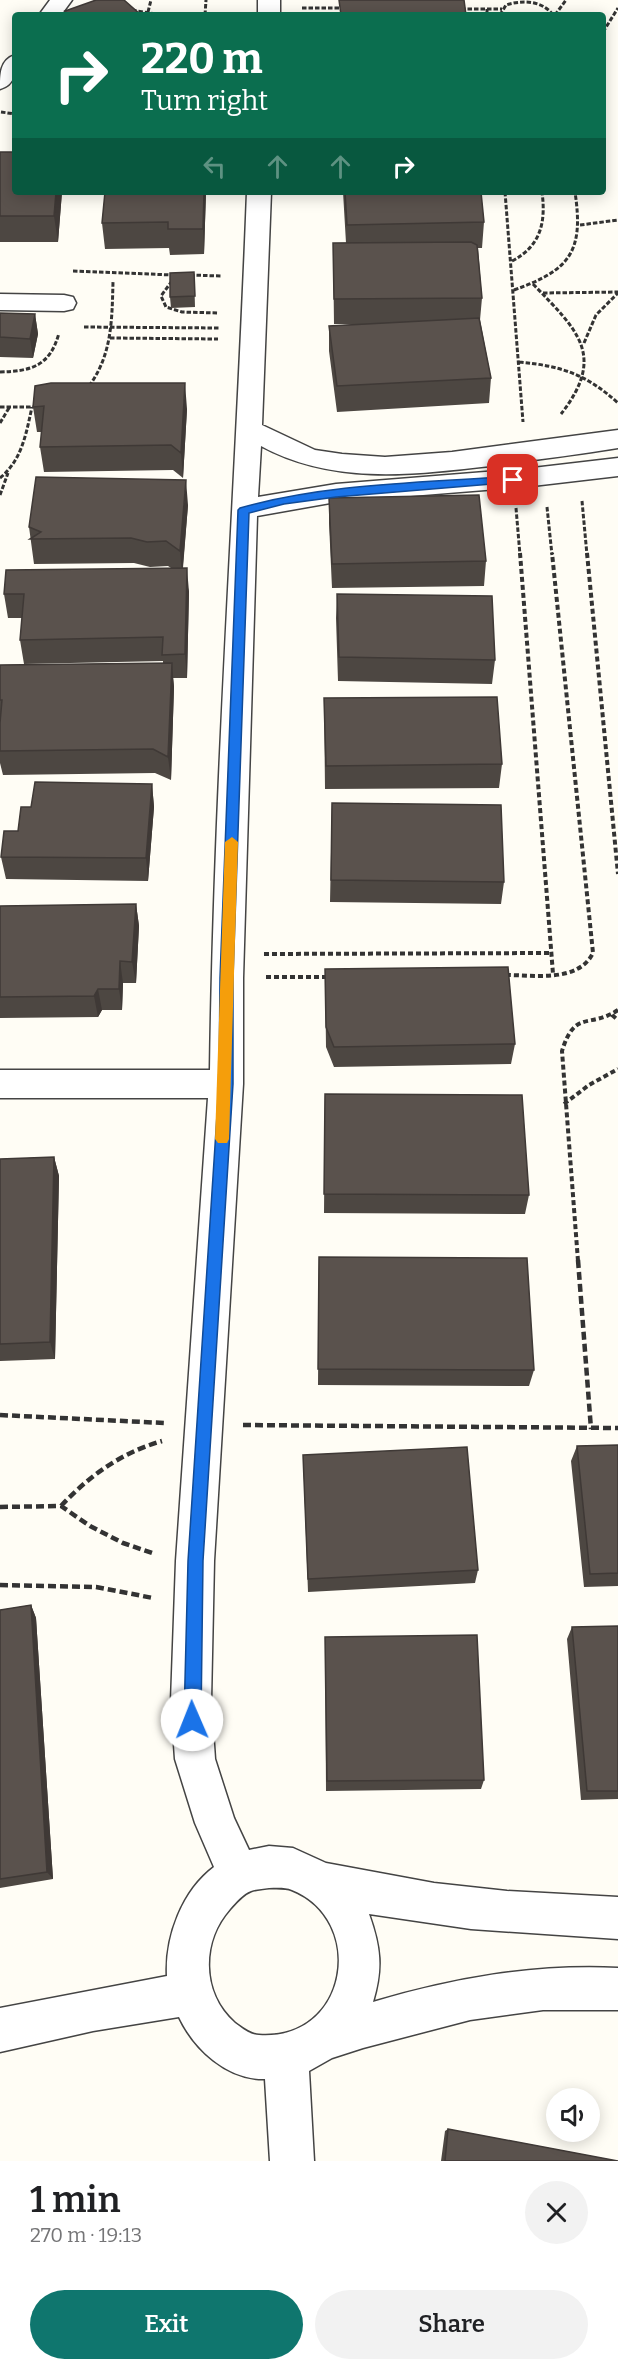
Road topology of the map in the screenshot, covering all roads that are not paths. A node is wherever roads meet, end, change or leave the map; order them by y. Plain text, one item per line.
1 (12, 66) edge
2 (0, 82) edge
3 (260, 195) edge
4 (0, 302) edge
5 (64, 303) road end
6 (249, 429) junction
7 (618, 439) edge
8 (336, 463) junction
9 (618, 467) edge
10 (336, 493) junction
11 (244, 510) junction
12 (0, 1084) edge
13 (226, 1084) junction
14 (239, 1875) junction
15 (326, 1884) junction
16 (618, 1918) edge
17 (618, 1989) edge
18 (191, 1993) junction
19 (0, 2030) edge
20 (328, 2038) junction
21 (286, 2056) junction
22 (292, 2161) edge

1 - 2 street
3 - 6 street
4 - 5 street
6 - 8 street
6 - 11 street
7 - 8 street
8 - 10 street
9 - 10 street
10 - 11 street
11 - 13 street
12 - 13 street
13 - 14 street
14 - 15 street
14 - 18 street
15 - 16 street
15 - 20 street
17 - 20 street
18 - 19 street
18 - 21 street
20 - 21 street
21 - 22 street

